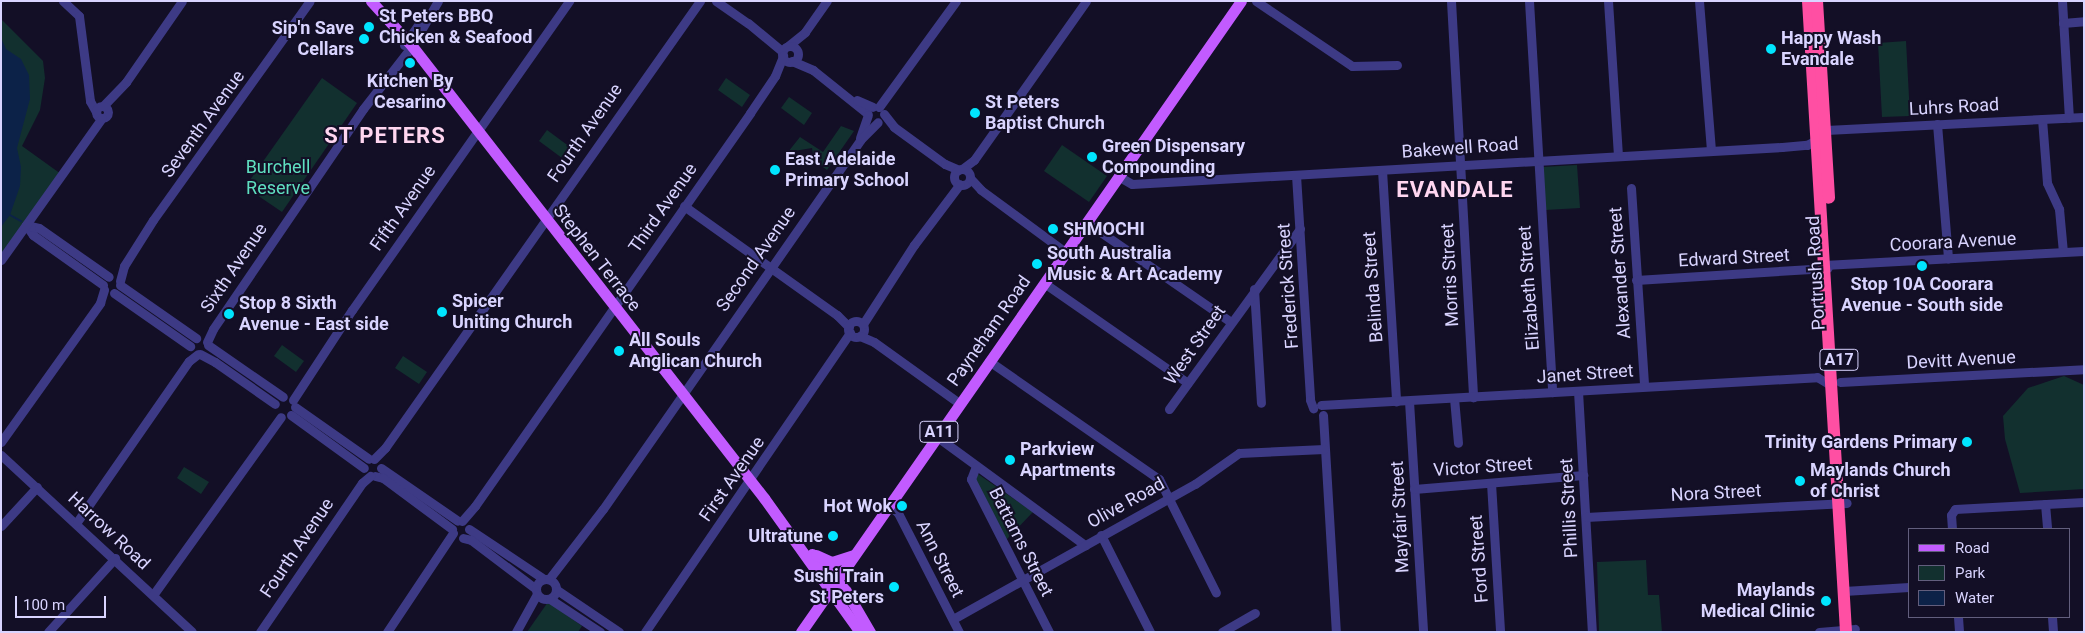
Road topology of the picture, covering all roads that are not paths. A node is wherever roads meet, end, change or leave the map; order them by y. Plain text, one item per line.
1 (63, 1) edge
2 (182, 1) edge
3 (310, 1) edge
4 (371, 1) edge
5 (438, 1) edge
6 (569, 1) edge
7 (700, 1) edge
8 (827, 1) edge
9 (956, 1) edge
10 (1086, 1) edge
11 (1241, 1) edge
12 (1256, 1) edge
13 (1451, 1) edge
14 (1529, 1) edge
15 (1608, 1) edge
16 (1699, 1) edge
17 (1808, 1) edge
18 (1816, 1) edge
19 (2062, 1) edge
20 (719, 2) edge
21 (694, 5) edge
22 (2084, 21) edge
23 (2063, 23) junction
24 (805, 32) junction
25 (410, 43) junction
26 (785, 50) junction
27 (798, 53) junction
28 (792, 61) junction
29 (1397, 64) dead end
30 (813, 70) junction
31 (775, 76) junction
32 (101, 111) junction
33 (1814, 112) junction
34 (876, 114) junction
35 (2084, 117) edge
36 (2069, 118) junction
37 (2042, 119) junction
38 (1937, 124) junction
39 (1826, 130) junction
40 (477, 131) junction
41 (1814, 146) junction
42 (1711, 151) junction
43 (1618, 156) junction
44 (1538, 160) junction
45 (1461, 164) junction
46 (1382, 170) junction
47 (1296, 175) junction
48 (1118, 176) junction
49 (962, 177) junction
50 (1631, 188) dead end
51 (684, 206) junction
52 (545, 218) junction
53 (1086, 222) junction
54 (26, 225) junction
55 (1300, 229) junction
56 (2084, 251) edge
57 (1065, 252) junction
58 (2063, 252) junction
59 (1948, 259) junction
60 (1, 260) edge
61 (770, 267) junction
62 (1829, 267) junction
63 (115, 280) junction
64 (1636, 280) junction
65 (1044, 283) junction
66 (1254, 289) junction
67 (108, 290) junction
68 (613, 306) junction
69 (1231, 322) junction
70 (856, 329) junction
71 (203, 341) junction
72 (195, 351) junction
73 (989, 361) junction
74 (1830, 367) junction
75 (2084, 370) edge
76 (1817, 377) junction
77 (1188, 383) junction
78 (1836, 384) junction
79 (1644, 386) junction
80 (1578, 391) junction
81 (1552, 392) junction
82 (681, 395) junction
83 (1473, 397) junction
84 (1454, 398) junction
85 (1409, 401) junction
86 (1396, 402) junction
87 (1262, 403) dead end
88 (960, 404) junction
89 (285, 406) junction
90 (1170, 409) dead end
91 (1319, 410) junction
92 (936, 436) junction
93 (1, 442) edge
94 (1458, 443) dead end
95 (1324, 449) junction
96 (1, 455) edge
97 (376, 463) junction
98 (976, 466) junction
99 (368, 473) junction
100 (1583, 475) junction
101 (750, 480) junction
102 (1491, 483) junction
103 (37, 487) junction
104 (1414, 489) junction
105 (1170, 497) junction
106 (2084, 502) edge
107 (1843, 503) junction
108 (888, 504) junction
109 (2045, 504) junction
110 (1586, 517) junction
111 (77, 522) junction
112 (464, 524) junction
113 (1, 526) edge
114 (1952, 528) edge
115 (2046, 528) edge
116 (456, 534) junction
117 (1100, 535) junction
118 (794, 538) junction
119 (1085, 545) junction
120 (810, 552) junction
121 (854, 554) junction
122 (114, 558) junction
123 (1023, 581) junction
124 (551, 583) junction
125 (833, 585) junction
126 (1908, 587) edge
127 (1848, 591) junction
128 (1216, 593) dead end
129 (153, 595) junction
130 (542, 596) junction
131 (1255, 613) dead end
132 (1958, 618) edge
133 (2052, 618) edge
134 (952, 619) junction
135 (1593, 629) edge
136 (190, 631) edge
137 (646, 631) edge
138 (1850, 631) edge
139 (48, 632) edge
140 (260, 632) edge
141 (387, 632) edge
142 (516, 632) edge
143 (600, 632) edge
144 (619, 632) edge
145 (801, 632) edge
146 (860, 632) edge
147 (870, 632) edge
148 (959, 632) edge
149 (1049, 632) edge
150 (1150, 632) edge
151 (1222, 632) edge
152 (1336, 632) edge
153 (1422, 632) edge
154 (1500, 632) edge
155 (1820, 632) edge
156 (1959, 632) edge
157 (2053, 632) edge

1 - 32 street
2 - 32 street
3 - 63 street, Seventh Avenue
4 - 25 main road, Stephen Terrace
5 - 25 street, Sixth Avenue
6 - 40 street, Fifth Avenue
7 - 21 street, Fourth Avenue
8 - 24 street, Third Avenue
9 - 34 street, Second Avenue
10 - 49 street, First Avenue
11 - 48 main road, Payneham Road / A11
12 - 29 street
13 - 45 street, Morris Street
14 - 44 street, Elizabeth Street
15 - 43 street
16 - 42 street
17 - 33 highway, Portrush Road / A17
18 - 39 highway, Portrush Road / A17
19 - 23 street
20 - 26 street
21 - 52 street, Fourth Avenue
22 - 23 street
23 - 36 street
24 - 26 street, Third Avenue
24 - 27 street, Third Avenue
25 - 40 main road, Stephen Terrace
25 - 71 street, Sixth Avenue
26 - 27 street
26 - 28 street
26 - 31 street, Third Avenue
27 - 28 street, Third Avenue
27 - 30 street
28 - 30 street
28 - 31 street, Third Avenue
30 - 34 street
31 - 51 street, Third Avenue
32 - 54 street
33 - 39 highway
33 - 41 highway, Portrush Road / A17
34 - 49 street
34 - 61 street, Second Avenue
35 - 36 street, Luhrs Road
36 - 37 street, Luhrs Road
37 - 38 street, Luhrs Road
37 - 58 street
38 - 39 street, Luhrs Road
38 - 59 street
39 - 41 highway
39 - 62 highway, Portrush Road / A17
40 - 52 main road, Stephen Terrace
40 - 89 street, Fifth Avenue
41 - 42 street, Bakewell Road
41 - 62 highway, Portrush Road / A17
42 - 43 street, Bakewell Road
43 - 44 street, Bakewell Road
44 - 45 street, Bakewell Road
44 - 81 street, Elizabeth Street
45 - 46 street, Bakewell Road
45 - 83 street, Morris Street
46 - 47 street, Bakewell Road
46 - 86 street, Belinda Street
47 - 48 street, Bakewell Road
47 - 55 street, Frederick Street
48 - 53 main road, Payneham Road / A11
49 - 57 street
49 - 70 street, First Avenue
50 - 64 street, Alexander Street
51 - 61 street
51 - 68 street, Third Avenue
52 - 68 main road, Stephen Terrace
52 - 97 street, Fourth Avenue
53 - 57 main road, Payneham Road / A11
53 - 69 street
54 - 60 street
54 - 63 street
54 - 67 street
55 - 66 street, West Street
55 - 91 street, Frederick Street
56 - 58 street, Coorara Avenue
57 - 65 main road, Payneham Road / A11
58 - 59 street, Coorara Avenue
59 - 62 street, Coorara Avenue
61 - 70 street
61 - 82 street, Second Avenue
62 - 64 street, Edward Street
62 - 74 highway, Portrush Road / A17
62 - 78 highway, Portrush Road / A17
63 - 67 street
63 - 67 street
63 - 71 street
64 - 79 street, Alexander Street
65 - 73 main road, Payneham Road / A11
65 - 77 street
66 - 69 street, West Street
66 - 87 street
67 - 72 street
67 - 93 street
68 - 82 main road, Stephen Terrace
68 - 112 street, Third Avenue
69 - 77 street, West Street
70 - 88 street
70 - 101 street, First Avenue
71 - 72 street
71 - 72 street
71 - 89 street
72 - 89 street
72 - 111 street
73 - 88 main road, Payneham Road / A11
73 - 105 street
74 - 76 street
74 - 78 highway, Portrush Road / A17
75 - 78 street, Devitt Avenue
76 - 78 street
76 - 79 street, Janet Street
77 - 90 street, West Street
78 - 107 highway, Portrush Road / A17
79 - 80 street, Janet Street
80 - 81 street, Janet Street
80 - 100 street, Phillis Street
81 - 83 street, Janet Street
82 - 101 main road, Stephen Terrace
82 - 124 street, Second Avenue
83 - 84 street, Janet Street
84 - 85 street, Janet Street
84 - 94 street
85 - 86 street, Janet Street
85 - 104 street, Mayfair Street
86 - 91 street, Janet Street
88 - 92 main road, Payneham Road / A11
89 - 97 street
89 - 99 street
89 - 129 street
91 - 95 street, Frederick Street
92 - 98 street
92 - 108 main road, Payneham Road / A11
95 - 105 street, Olive Road
95 - 152 street, Frederick Street
96 - 103 street, Harrow Road
97 - 99 street
97 - 99 street
97 - 112 street
98 - 119 street
98 - 123 street, Battams Street
99 - 116 street
99 - 140 street, Fourth Avenue
100 - 102 street, Victor Street
100 - 110 street, Phillis Street
101 - 118 main road, Stephen Terrace
101 - 137 street, First Avenue
102 - 104 street, Victor Street
102 - 154 street, Ford Street
103 - 111 street, Harrow Road
103 - 113 street
104 - 153 street, Mayfair Street
105 - 117 street, Olive Road
105 - 128 street
106 - 109 street
107 - 110 street, Nora Street
107 - 127 highway, Portrush Road / A17
108 - 121 main road, Payneham Road / A11
108 - 134 street, Ann Street
109 - 114 street
109 - 115 street
110 - 135 street, Phillis Street
111 - 122 street, Harrow Road
112 - 116 street
112 - 116 street
112 - 124 street
116 - 130 street
116 - 141 street
117 - 119 street, Olive Road
117 - 150 street
118 - 120 main road, Stephen Terrace
118 - 125 main road, Stephen Terrace
119 - 123 street, Olive Road
120 - 121 main road
120 - 125 main road, Stephen Terrace
121 - 125 main road, Payneham Road / A11
122 - 129 street, Harrow Road
122 - 139 street
123 - 134 street, Olive Road
123 - 149 street, Battams Street
124 - 130 street
124 - 130 street
124 - 144 street
125 - 145 main road, Payneham Road / A11
125 - 146 main road
125 - 147 main road
126 - 127 street
127 - 138 highway, Portrush Road / A17
129 - 136 street, Harrow Road
130 - 142 street
130 - 143 street
131 - 151 street
132 - 156 street
133 - 157 street
134 - 148 street, Ann Street
138 - 155 street

